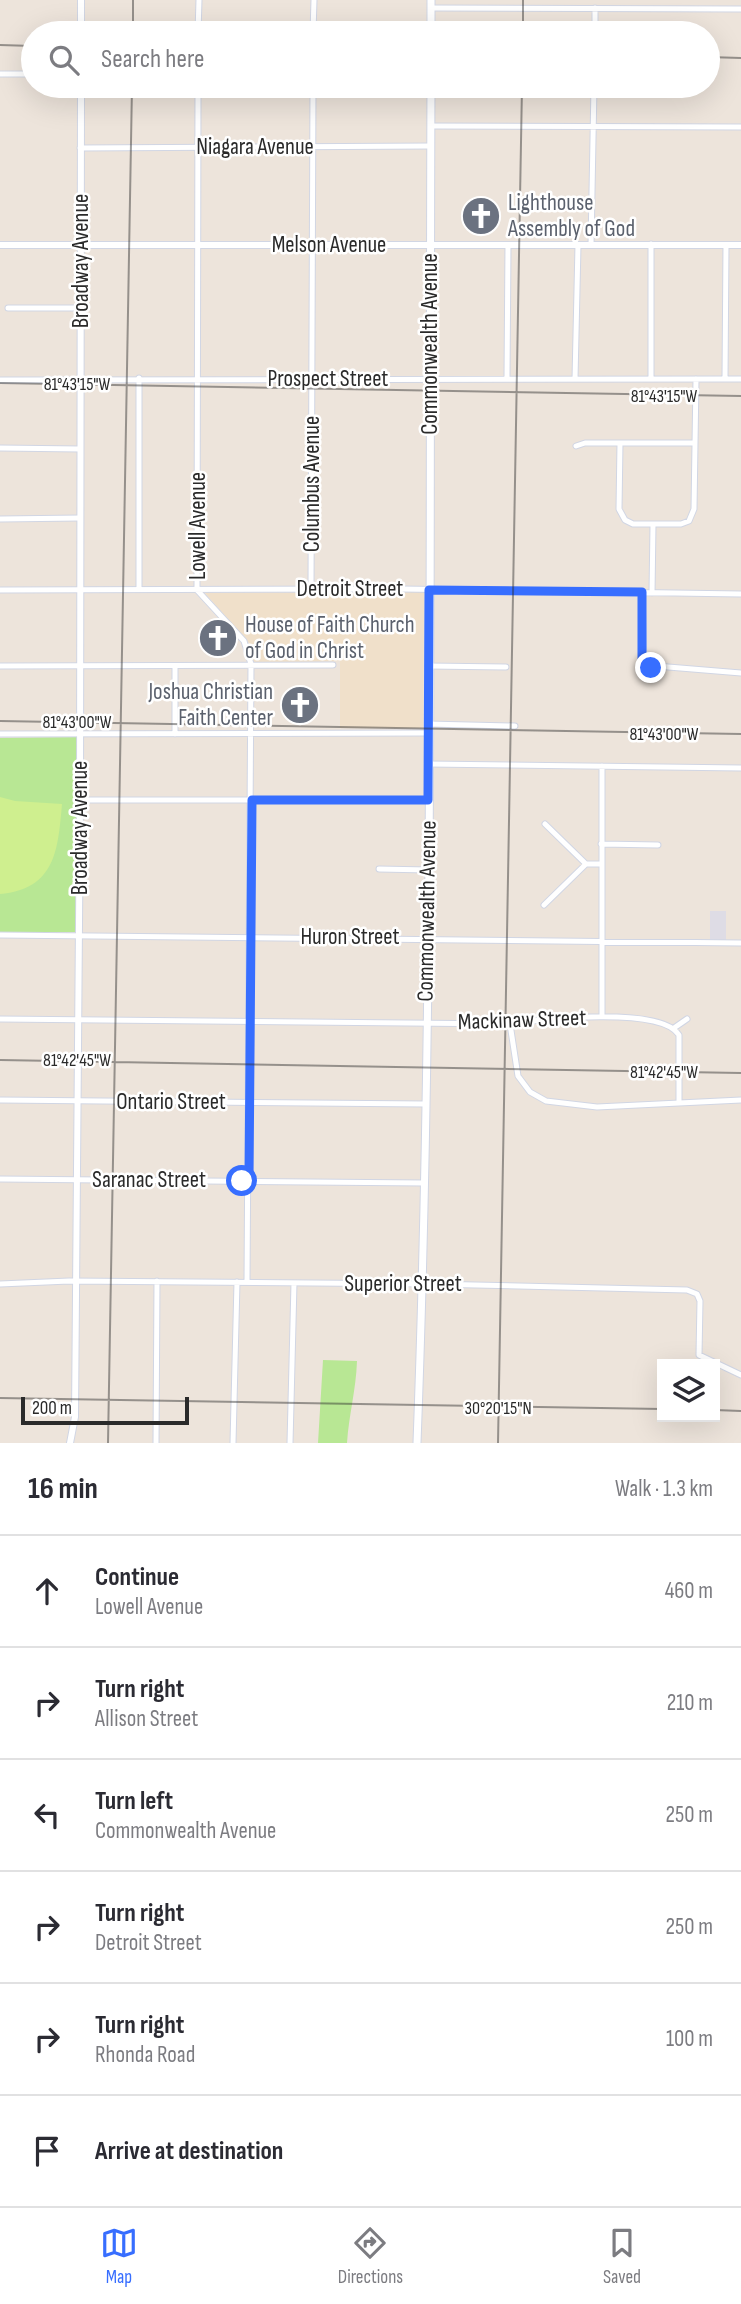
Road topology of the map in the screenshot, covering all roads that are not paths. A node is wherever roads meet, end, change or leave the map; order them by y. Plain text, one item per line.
1 (81, 0) edge
2 (198, 0) edge
3 (314, 0) edge
4 (431, 4) edge
5 (595, 8) junction
6 (741, 9) edge
7 (81, 21) edge
8 (198, 21) edge
9 (313, 21) edge
10 (595, 21) edge
11 (0, 74) edge
12 (21, 74) edge
13 (81, 98) edge
14 (198, 98) edge
15 (313, 98) edge
16 (431, 98) edge
17 (594, 98) edge
18 (431, 126) junction
19 (593, 127) junction
20 (741, 127) edge
21 (430, 146) junction
22 (198, 147) junction
23 (313, 147) junction
24 (80, 148) junction
25 (199, 244) junction
26 (651, 244) junction
27 (0, 245) edge
28 (80, 245) junction
29 (313, 245) junction
30 (430, 245) junction
31 (508, 245) junction
32 (578, 245) junction
33 (591, 245) junction
34 (726, 245) junction
35 (741, 246) edge
36 (8, 308) dead end
37 (80, 308) junction
38 (139, 378) junction
39 (430, 378) junction
40 (507, 378) junction
41 (80, 379) junction
42 (198, 379) junction
43 (312, 379) junction
44 (575, 379) junction
45 (651, 379) junction
46 (695, 379) junction
47 (725, 379) junction
48 (741, 379) edge
49 (0, 380) edge
50 (620, 443) junction
51 (694, 443) junction
52 (576, 446) dead end
53 (0, 449) edge
54 (80, 449) junction
55 (0, 519) edge
56 (80, 519) junction
57 (653, 525) junction
58 (139, 589) junction
59 (311, 589) junction
60 (0, 590) edge
61 (80, 590) junction
62 (197, 590) junction
63 (429, 590) junction
64 (642, 592) junction
65 (652, 593) junction
66 (741, 594) edge
67 (251, 664) junction
68 (80, 665) junction
69 (333, 665) dead end
70 (0, 666) edge
71 (175, 666) junction
72 (428, 666) junction
73 (506, 667) dead end
74 (741, 673) edge
75 (515, 726) dead end
76 (428, 728) junction
77 (251, 733) junction
78 (0, 734) edge
79 (80, 734) junction
80 (175, 734) junction
81 (428, 764) junction
82 (602, 766) junction
83 (741, 768) edge
84 (80, 800) junction
85 (252, 800) junction
86 (428, 800) junction
87 (545, 824) dead end
88 (601, 844) junction
89 (658, 845) dead end
90 (586, 864) junction
91 (601, 864) junction
92 (379, 869) dead end
93 (428, 870) junction
94 (544, 905) dead end
95 (0, 934) edge
96 (79, 935) junction
97 (251, 937) junction
98 (427, 938) junction
99 (601, 941) junction
100 (741, 943) edge
101 (602, 1017) junction
102 (687, 1018) dead end
103 (0, 1019) edge
104 (79, 1020) junction
105 (251, 1021) junction
106 (425, 1022) junction
107 (510, 1024) junction
108 (674, 1028) junction
109 (0, 1100) edge
110 (741, 1100) edge
111 (78, 1101) junction
112 (679, 1101) junction
113 (250, 1102) junction
114 (425, 1104) junction
115 (0, 1179) edge
116 (77, 1180) junction
117 (249, 1181) junction
118 (424, 1183) junction
119 (76, 1281) junction
120 (158, 1281) junction
121 (237, 1282) junction
122 (247, 1282) junction
123 (294, 1283) junction
124 (0, 1284) edge
125 (423, 1284) junction
126 (741, 1375) edge
127 (70, 1443) edge
128 (156, 1443) edge
129 (233, 1443) edge
130 (290, 1443) edge
131 (418, 1443) edge

1 - 7 street
2 - 8 street
3 - 9 street
4 - 5 street
5 - 6 street
5 - 10 street
11 - 12 street
13 - 24 street, Broadway Avenue
14 - 22 street, Lowell Avenue
15 - 23 street, Columbus Avenue
16 - 18 main road, Commonwealth Avenue
17 - 19 street
18 - 19 street
18 - 21 main road, Commonwealth Avenue
19 - 20 street
19 - 33 street
21 - 23 street, Niagara Avenue
21 - 30 main road, Commonwealth Avenue
22 - 23 street, Niagara Avenue
22 - 24 street, Niagara Avenue
22 - 25 street, Lowell Avenue
23 - 29 street, Columbus Avenue
24 - 28 street, Broadway Avenue
25 - 28 street, Melson Avenue
25 - 29 street, Melson Avenue
25 - 42 street, Lowell Avenue
26 - 33 street, Melson Avenue
26 - 34 street, Melson Avenue
26 - 45 street
27 - 28 street, Melson Avenue
28 - 37 street, Broadway Avenue
29 - 30 street, Melson Avenue
29 - 43 street, Columbus Avenue
30 - 31 street, Melson Avenue
30 - 39 main road, Commonwealth Avenue
31 - 32 street, Melson Avenue
31 - 40 street
32 - 33 street, Melson Avenue
32 - 44 street
34 - 35 street, Melson Avenue
34 - 47 street
36 - 37 street
37 - 41 street, Broadway Avenue
38 - 41 street, Prospect Street
38 - 42 street, Prospect Street
38 - 58 street
39 - 40 street, Prospect Street
39 - 43 street, Prospect Street
39 - 63 main road, Commonwealth Avenue
40 - 44 street, Prospect Street
41 - 49 street, Prospect Street
41 - 54 street, Broadway Avenue
42 - 43 street, Prospect Street
42 - 62 street, Lowell Avenue
43 - 59 street, Columbus Avenue
44 - 45 street, Prospect Street
45 - 46 street, Prospect Street
46 - 47 street, Prospect Street
46 - 51 street
47 - 48 street, Prospect Street
50 - 51 street
50 - 52 street
50 - 57 street
51 - 57 street
53 - 54 street
54 - 56 street, Broadway Avenue
55 - 56 street
56 - 61 street, Broadway Avenue
57 - 65 street
58 - 61 street, Detroit Street
58 - 62 street, Detroit Street
59 - 62 street, Detroit Street
59 - 63 street, Detroit Street
60 - 61 street, Detroit Street
61 - 68 street, Broadway Avenue
62 - 67 street, Lowell Avenue
63 - 64 street, Detroit Street
63 - 72 main road, Commonwealth Avenue
64 - 65 street, Detroit Street
64 - 74 street
65 - 66 street, Detroit Street
67 - 69 street
67 - 71 street
67 - 77 street, Lowell Avenue
68 - 70 street
68 - 71 street
68 - 79 street, Broadway Avenue
71 - 80 street
72 - 73 street
72 - 76 main road, Commonwealth Avenue
75 - 76 street
76 - 77 street
76 - 81 main road, Commonwealth Avenue
77 - 80 street
77 - 85 street, Lowell Avenue
78 - 79 street
79 - 80 street
79 - 84 street, Broadway Avenue
81 - 82 street
81 - 86 main road, Commonwealth Avenue
82 - 83 street
82 - 88 street
84 - 85 street
84 - 96 street, Broadway Avenue
85 - 86 street
85 - 97 street, Lowell Avenue
86 - 93 main road, Commonwealth Avenue
87 - 90 street
88 - 89 street
88 - 91 street
90 - 91 street
90 - 94 street
91 - 99 street
92 - 93 street
93 - 98 main road, Commonwealth Avenue
95 - 96 street, Huron Street
96 - 97 street, Huron Street
96 - 104 street, Broadway Avenue
97 - 98 street, Huron Street
97 - 105 street, Lowell Avenue
98 - 99 street, Huron Street
98 - 106 main road, Commonwealth Avenue
99 - 100 street, Huron Street
99 - 101 street
101 - 107 street, Mackinaw Street
101 - 108 street, Mackinaw Street
102 - 108 street
103 - 104 street, Mackinaw Street
104 - 105 street, Mackinaw Street
104 - 111 street, Broadway Avenue
105 - 106 street, Mackinaw Street
105 - 113 street, Lowell Avenue
106 - 107 street, Mackinaw Street
106 - 114 main road, Commonwealth Avenue
107 - 112 street
108 - 112 street
109 - 111 street, Ontario Street
110 - 112 street
111 - 113 street, Ontario Street
111 - 116 street, Broadway Avenue
113 - 114 street, Ontario Street
113 - 117 street, Lowell Avenue
114 - 118 main road, Commonwealth Avenue
115 - 116 street, Saranac Street
116 - 117 street, Saranac Street
116 - 119 street, Broadway Avenue
117 - 118 street, Saranac Street
117 - 122 street, Lowell Avenue
118 - 125 main road, Commonwealth Avenue
119 - 120 street, Superior Street
119 - 124 street, Superior Street
119 - 127 street, Broadway Avenue
120 - 121 street, Superior Street
120 - 128 street
121 - 122 street, Superior Street
121 - 129 street
122 - 123 street, Superior Street
123 - 125 street, Superior Street
123 - 130 street
125 - 126 street, Superior Street
125 - 131 main road, Commonwealth Avenue

